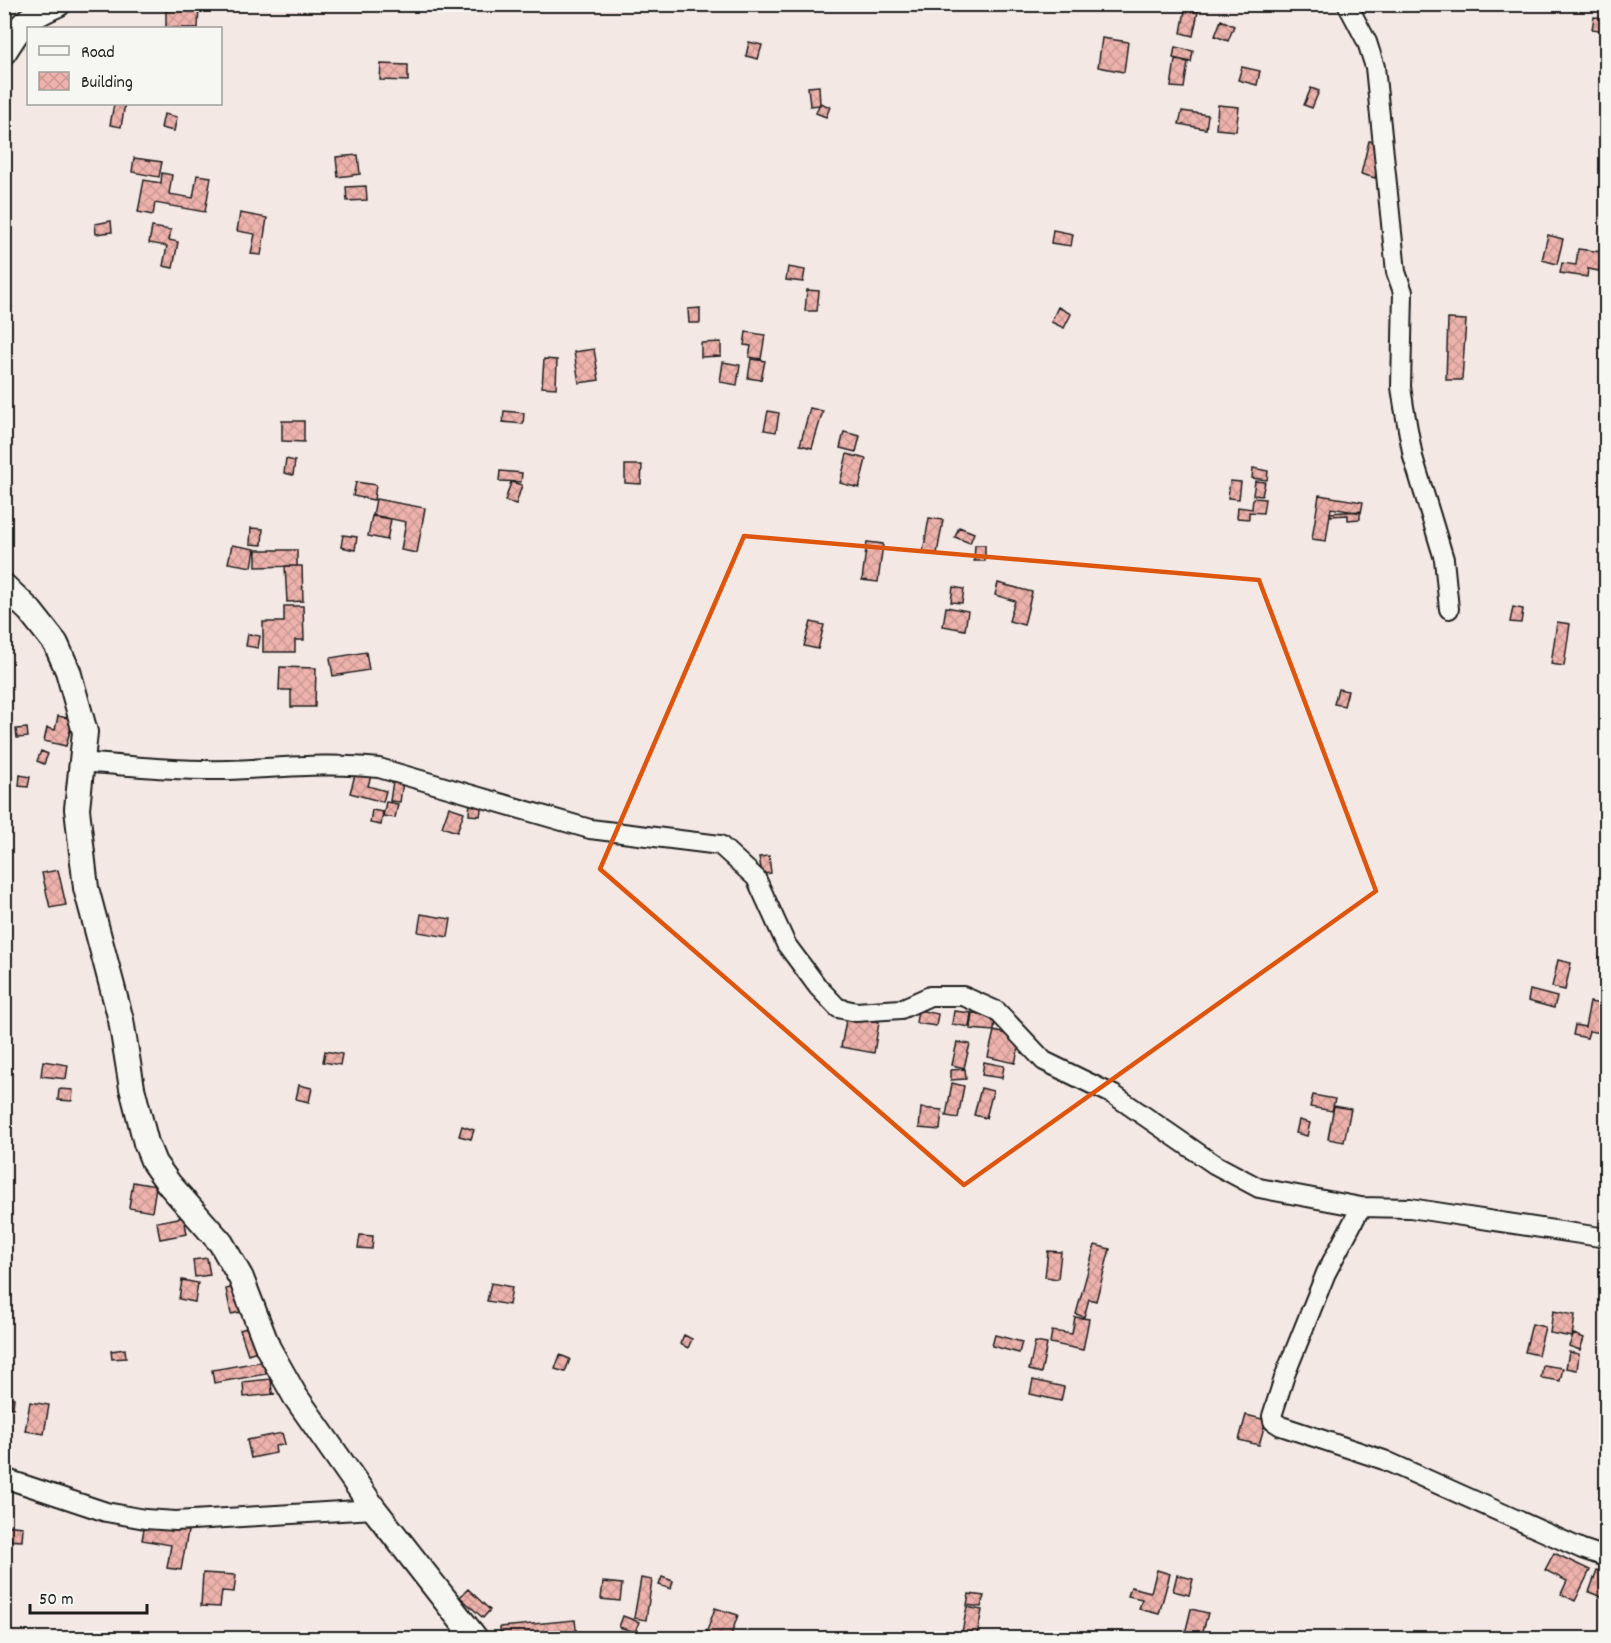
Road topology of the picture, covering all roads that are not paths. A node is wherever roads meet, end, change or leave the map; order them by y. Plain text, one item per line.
1 (58, 4) edge
2 (1347, 4) edge
3 (4, 52) edge
4 (4, 586) edge
5 (1449, 609) dead end
6 (81, 762) junction
7 (1361, 1208) junction
8 (1606, 1240) edge
9 (4, 1478) edge
10 (374, 1509) junction
11 (1606, 1557) edge
12 (475, 1638) edge

1 - 3 street
2 - 5 street
4 - 6 street
6 - 7 street
6 - 10 street
7 - 8 street
7 - 11 street
9 - 10 street
10 - 12 street

